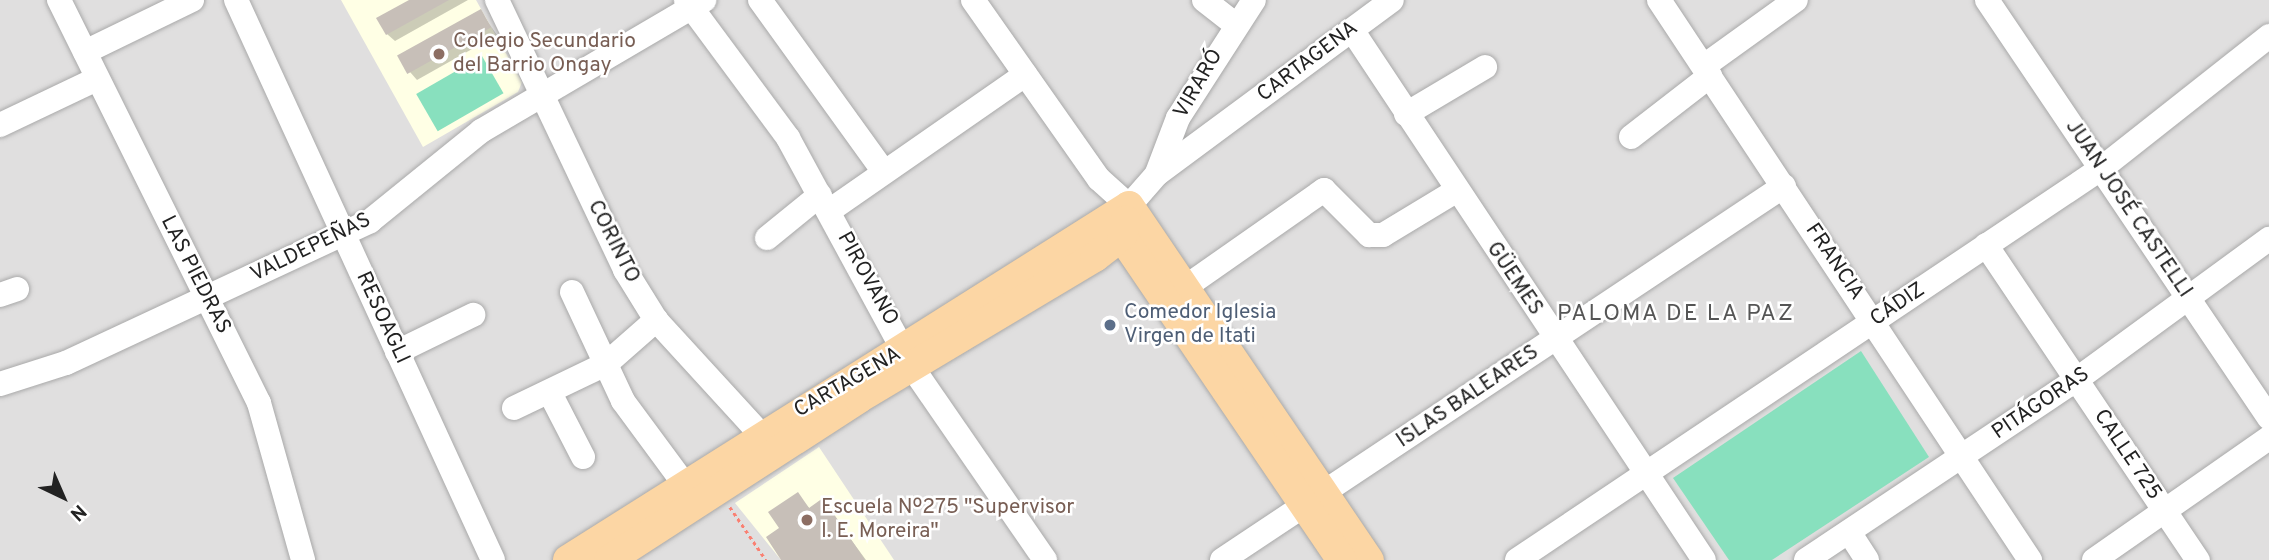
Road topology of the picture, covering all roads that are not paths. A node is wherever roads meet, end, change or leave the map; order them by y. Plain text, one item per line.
1 (59, 0) edge
2 (192, 0) edge
3 (236, 0) edge
4 (497, 0) edge
5 (760, 0) edge
6 (973, 0) edge
7 (1204, 0) edge
8 (1254, 0) edge
9 (1392, 0) edge
10 (1658, 0) edge
11 (1796, 0) edge
12 (1987, 0) edge
13 (694, 2) edge
14 (1360, 15) edge
15 (1236, 25) junction
16 (2269, 36) edge
17 (85, 52) junction
18 (1485, 67) dead end
19 (1707, 71) junction
20 (1025, 75) junction
21 (97, 79) junction
22 (545, 91) junction
23 (1406, 114) junction
24 (0, 125) edge
25 (1631, 137) dead end
26 (2102, 169) junction
27 (884, 172) junction
28 (1157, 174) junction
29 (1784, 186) junction
30 (1455, 191) junction
31 (824, 203) junction
32 (1120, 221) junction
33 (343, 231) junction
34 (766, 238) dead end
35 (2269, 239) edge
36 (1986, 245) junction
37 (1184, 288) junction
38 (572, 292) dead end
39 (208, 299) junction
40 (2190, 300) junction
41 (473, 315) dead end
42 (656, 320) junction
43 (1874, 321) junction
44 (1555, 340) junction
45 (397, 352) junction
46 (910, 359) junction
47 (606, 364) junction
48 (2076, 380) junction
49 (0, 384) edge
50 (550, 393) junction
51 (514, 408) dead end
52 (2269, 418) edge
53 (2269, 438) edge
54 (770, 443) junction
55 (583, 457) dead end
56 (1961, 458) junction
57 (1646, 474) junction
58 (685, 485) junction
59 (1314, 499) junction
60 (2165, 510) junction
61 (1849, 532) junction
62 (303, 560) edge
63 (493, 560) edge
64 (568, 560) edge
65 (609, 560) edge
66 (1045, 560) edge
67 (1222, 560) edge
68 (1342, 560) edge
69 (1369, 560) edge
70 (1517, 560) edge
71 (1704, 560) edge
72 (1806, 560) edge
73 (1867, 560) edge
74 (2030, 560) edge
75 (2094, 560) edge
76 (2198, 560) edge

1 - 17 street, LAS PIEDRAS
2 - 17 street
3 - 33 street, RESOAGLI
4 - 22 street, CORINTO
5 - 27 street
6 - 20 street
7 - 15 street
8 - 15 street, VIRARÓ
9 - 14 street, CARTAGENA
10 - 19 street, FRANCIA
11 - 19 street
12 - 26 street, JUAN JOSÉ CASTELLI
13 - 22 street, VALDEPEÑAS
13 - 31 street, PIROVANO
14 - 23 street, GÜEMES
14 - 28 street, CARTAGENA
15 - 28 street, VIRARÓ
16 - 26 street, CÁDIZ
17 - 21 street, LAS PIEDRAS
18 - 23 street
19 - 25 street
19 - 29 street, FRANCIA
20 - 27 street
20 - 32 street
21 - 24 street
21 - 39 street, LAS PIEDRAS
22 - 33 street, VALDEPEÑAS
22 - 42 street, CORINTO
23 - 30 street, GÜEMES
26 - 36 street, CÁDIZ
26 - 40 street, JUAN JOSÉ CASTELLI
27 - 31 street
28 - 32 street, CARTAGENA
29 - 43 street, FRANCIA
29 - 44 street, ISLAS BALEARES
30 - 37 street
30 - 44 street, GÜEMES
31 - 34 street
31 - 46 street, PIROVANO
32 - 37 main road
32 - 46 main road, CARTAGENA
32 - 59 main road
33 - 39 street, VALDEPEÑAS
33 - 45 street, RESOAGLI
35 - 40 street, PITÁGORAS
36 - 43 street, CÁDIZ
36 - 48 street, CALLE 725
37 - 59 main road
38 - 47 street
39 - 49 street, VALDEPEÑAS
39 - 62 street, LAS PIEDRAS
40 - 48 street, PITÁGORAS
40 - 52 street, JUAN JOSÉ CASTELLI
41 - 45 street
42 - 47 street
42 - 54 street, CORINTO
43 - 56 street, FRANCIA
43 - 57 street, CÁDIZ
44 - 57 street, GÜEMES
44 - 59 street, ISLAS BALEARES
45 - 63 street, RESOAGLI
46 - 54 main road, CARTAGENA
46 - 66 street, PIROVANO
47 - 50 street
47 - 58 street
48 - 56 street, PITÁGORAS
48 - 60 street, CALLE 725
50 - 51 street
50 - 55 street
53 - 60 street
54 - 58 main road, CARTAGENA
54 - 65 main road, CARTAGENA
56 - 61 street, PITÁGORAS
56 - 74 street, FRANCIA
57 - 70 street, CÁDIZ
57 - 71 street, GÜEMES
58 - 64 main road, CARTAGENA
59 - 67 street, ISLAS BALEARES
59 - 68 main road
59 - 69 main road
60 - 75 street
60 - 76 street, CALLE 725
61 - 72 street, PITÁGORAS
61 - 73 street

